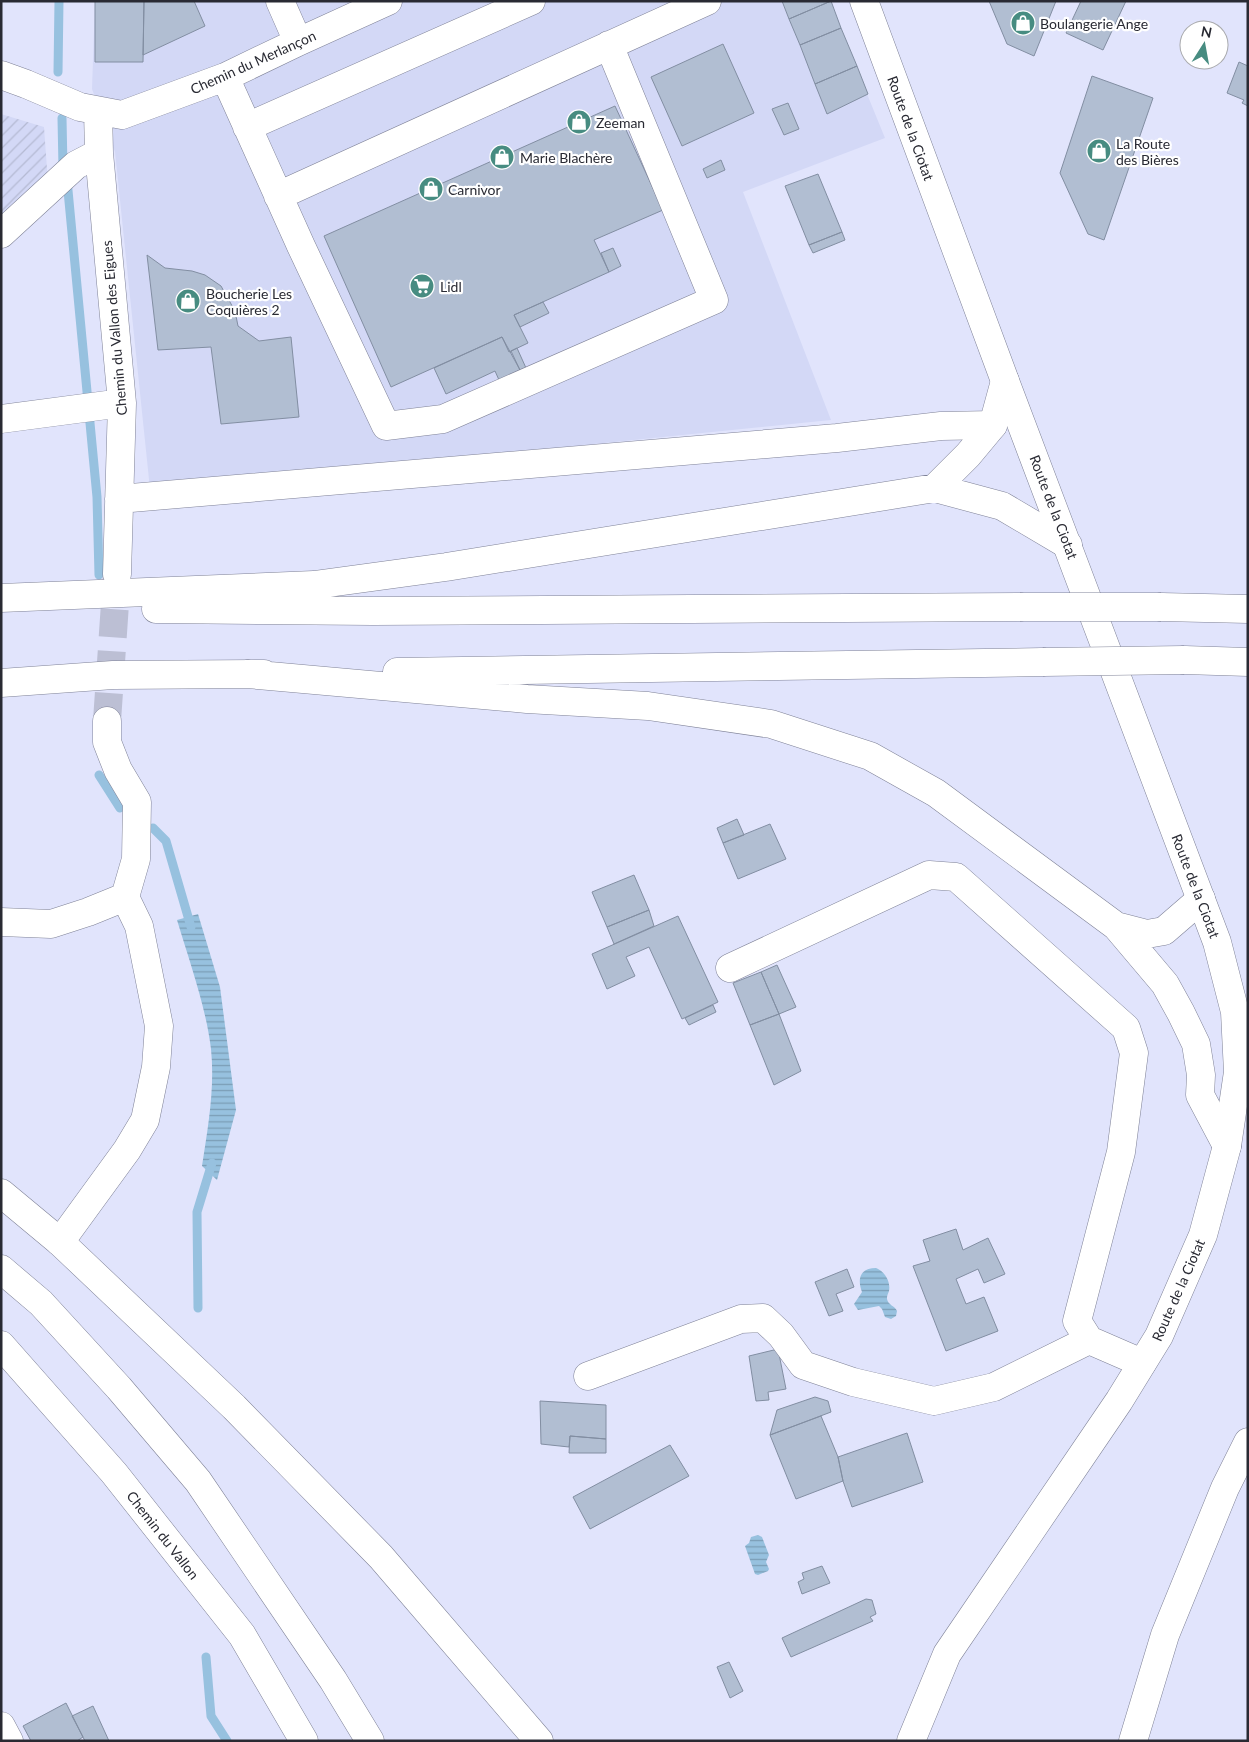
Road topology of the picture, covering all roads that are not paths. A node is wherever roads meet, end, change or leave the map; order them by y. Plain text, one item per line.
1 (280, 1) edge
2 (388, 1) edge
3 (531, 1) edge
4 (707, 1) edge
5 (864, 1) edge
6 (298, 42) junction
7 (609, 46) junction
8 (1, 75) edge
9 (225, 77) junction
10 (98, 111) junction
11 (247, 127) junction
12 (87, 159) junction
13 (278, 196) junction
14 (1, 234) edge
15 (1006, 381) junction
16 (100, 406) junction
17 (1, 419) edge
18 (993, 425) junction
19 (935, 488) junction
20 (119, 499) junction
21 (1068, 545) junction
22 (117, 574) tunnel mouth
23 (1, 598) edge
24 (1, 607) edge
25 (1248, 609) edge
26 (1248, 662) edge
27 (247, 674) junction
28 (1, 683) edge
29 (107, 721) tunnel mouth
30 (125, 897) junction
31 (1201, 899) junction
32 (1, 922) edge
33 (1116, 926) junction
34 (730, 968) dead end
35 (1227, 1146) junction
36 (1, 1193) edge
37 (60, 1242) junction
38 (1, 1269) edge
39 (1089, 1340) junction
40 (4, 1351) edge
41 (1142, 1363) junction
42 (588, 1376) dead end
43 (1248, 1442) edge
44 (1, 1726) edge
45 (9, 1741) edge
46 (304, 1741) edge
47 (370, 1741) edge
48 (538, 1741) edge
49 (911, 1741) edge
50 (1133, 1741) edge

1 - 6 main road
2 - 6 main road, Chemin du Merlançon
3 - 11 main road
4 - 7 main road
5 - 15 main road, Route de la Ciotat
6 - 9 main road, Chemin du Merlançon
7 - 13 main road
7 - 13 main road
8 - 10 main road, Chemin du Merlançon
9 - 10 main road, Chemin du Merlançon
9 - 11 main road
10 - 12 main road, Chemin du Vallon des Eigues
11 - 13 main road
12 - 14 main road
12 - 16 main road, Chemin du Vallon des Eigues
15 - 18 main road
15 - 21 main road, Route de la Ciotat
16 - 17 main road
16 - 20 main road, Chemin du Vallon des Eigues
18 - 19 main road
18 - 20 main road
19 - 21 main road
19 - 23 main road
20 - 22 main road, Chemin du Vallon des Eigues
21 - 31 main road, Route de la Ciotat
24 - 25 main road, bridge
26 - 27 main road, bridge
27 - 28 main road
27 - 33 main road
29 - 30 main road
30 - 32 main road
30 - 37 main road
31 - 33 main road
31 - 35 main road, Route de la Ciotat
33 - 35 main road
34 - 39 main road
35 - 41 main road, Route de la Ciotat
36 - 37 main road
37 - 48 main road
38 - 47 main road
39 - 41 main road
39 - 42 main road
40 - 46 main road, Chemin du Vallon
41 - 49 main road, Route de la Ciotat
43 - 50 main road
44 - 45 main road

